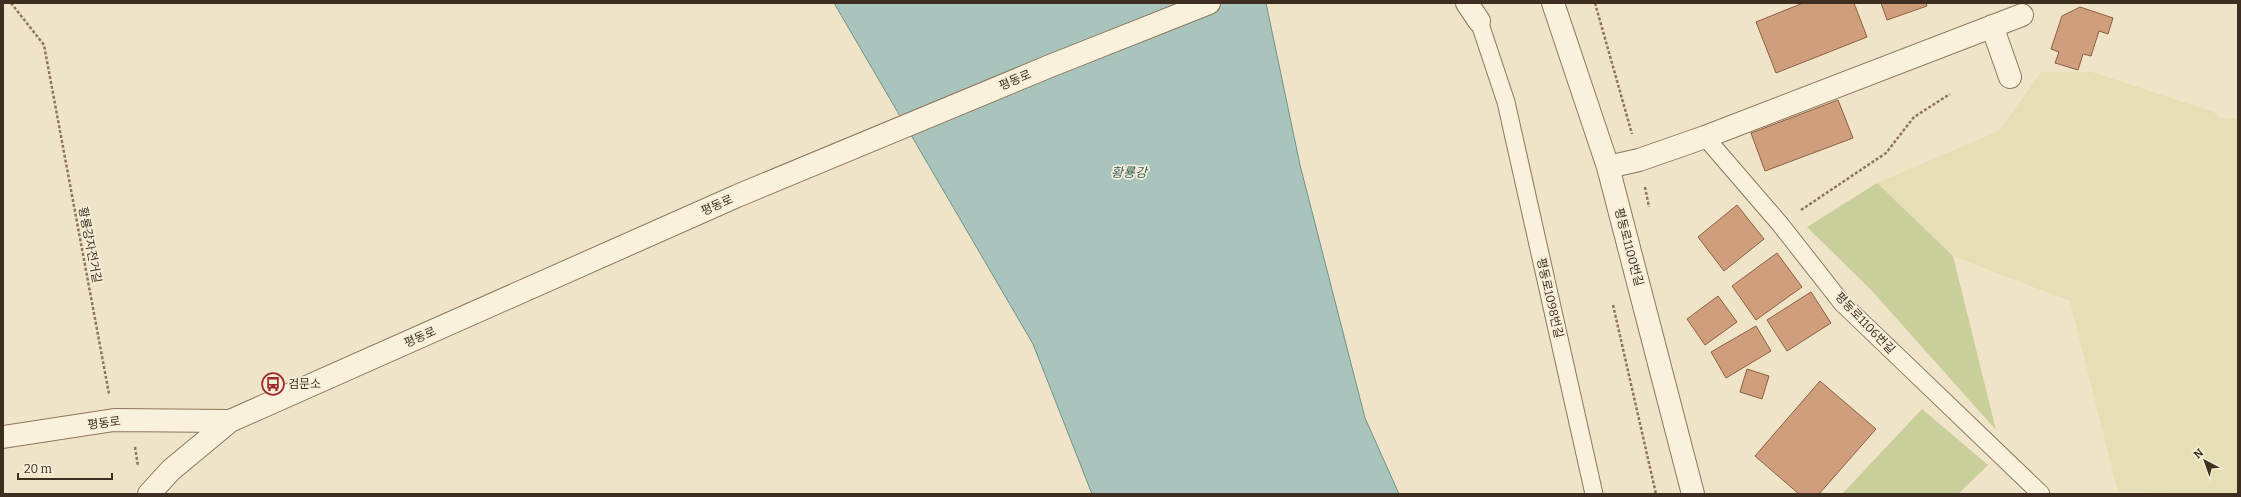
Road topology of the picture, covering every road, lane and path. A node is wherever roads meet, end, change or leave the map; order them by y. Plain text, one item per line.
1 (11, 3) edge
2 (1209, 3) edge
3 (1467, 3) edge
4 (1553, 3) edge
5 (2022, 15) dead end
6 (1479, 21) joint
7 (1992, 26) junction
8 (2010, 77) dead end
9 (1950, 94) dead end
10 (1705, 137) junction
11 (1608, 167) junction
12 (1780, 224) junction
13 (1612, 302) dead end
14 (114, 420) junction
15 (230, 421) junction
16 (3, 437) edge
17 (138, 468) dead end
18 (149, 494) edge
19 (1594, 494) edge
20 (1656, 494) edge
21 (1693, 494) edge
22 (2041, 494) edge

1 - 14 path, 황룡강자전거길
2 - 15 street, 평동로
3 - 6 street
4 - 11 street, 평동로1100번길
5 - 7 street
6 - 19 lane, 평동로1098번길
7 - 8 street
7 - 10 street
9 - 12 path
10 - 11 street
10 - 12 lane, 평동로1106번길
11 - 21 street, 평동로1100번길
12 - 22 lane, 평동로1106번길
13 - 20 path
14 - 15 street, 평동로
14 - 16 street, 평동로
14 - 17 path, 황룡강자전거길
15 - 18 street, 평동로

